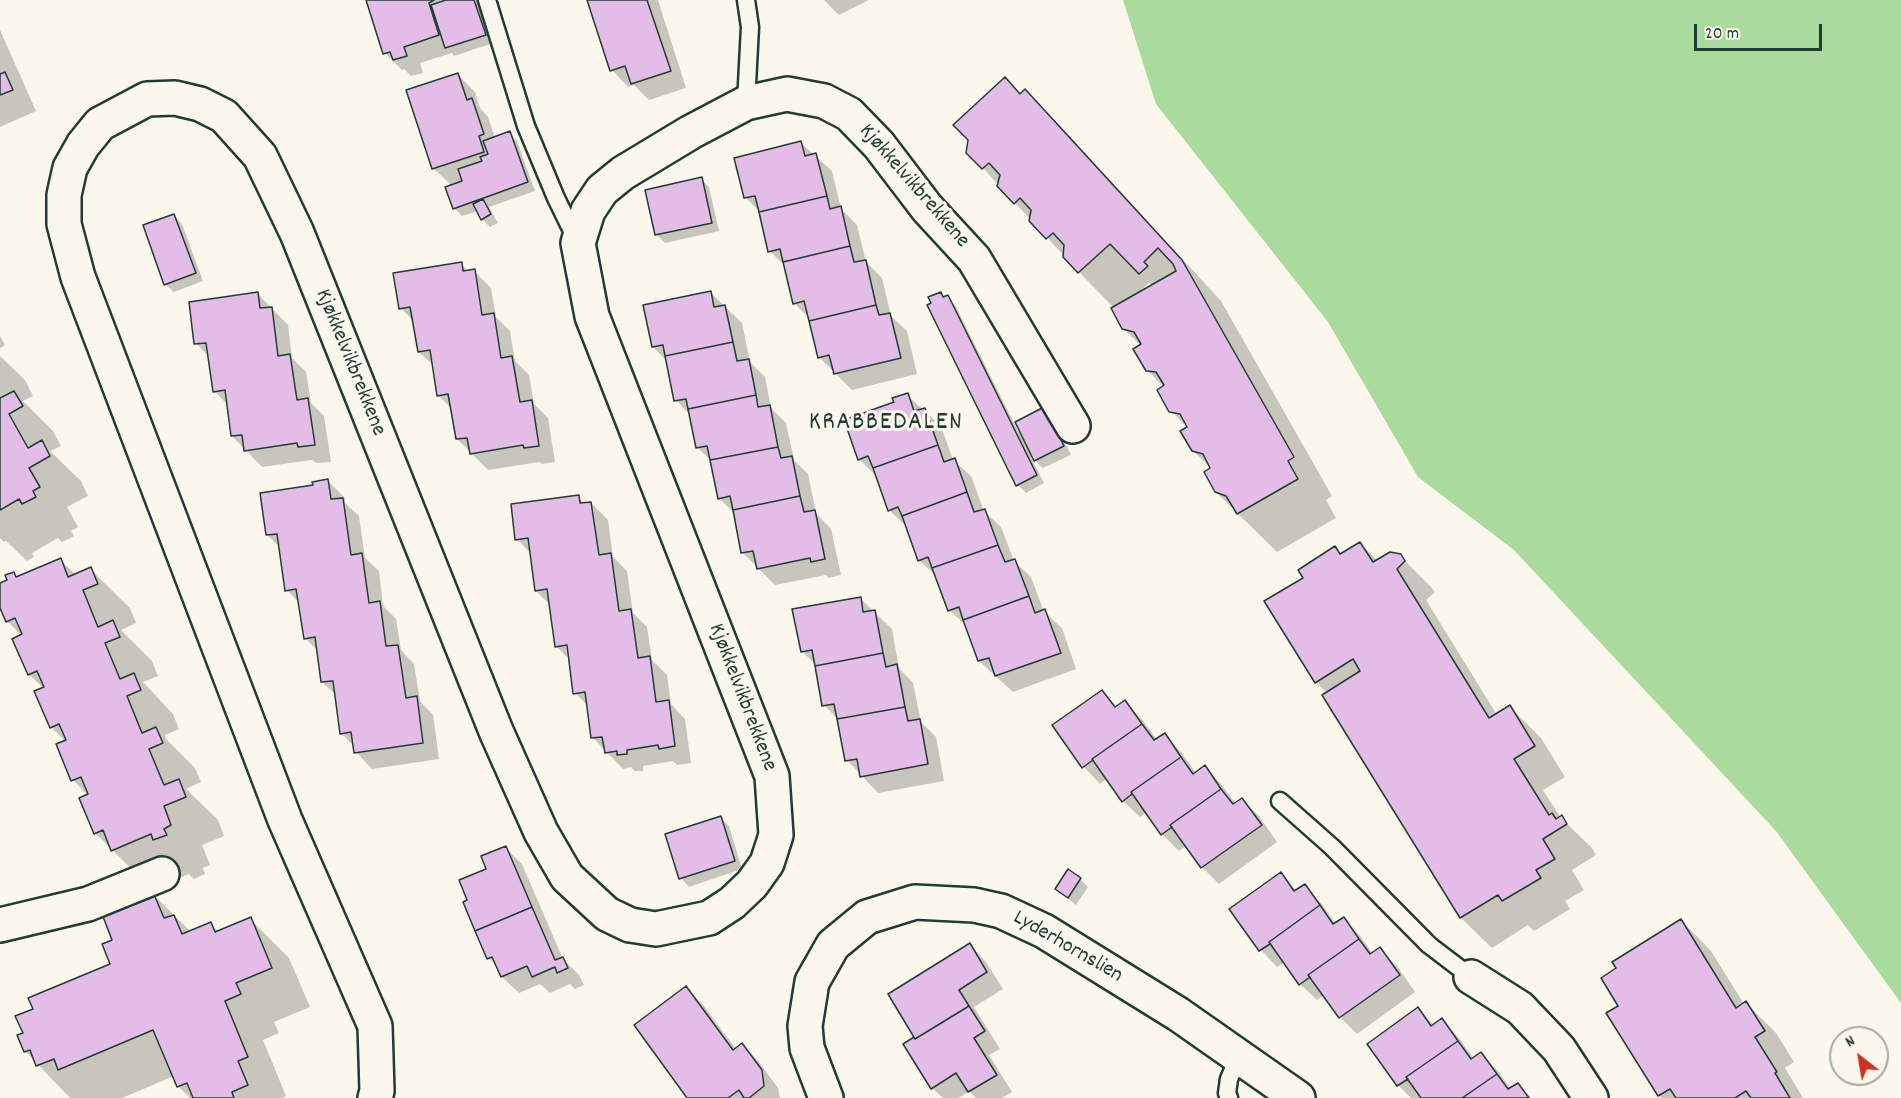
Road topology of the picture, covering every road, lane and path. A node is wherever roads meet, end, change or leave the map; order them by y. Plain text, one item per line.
1 (488, 0) edge
2 (746, 0) edge
3 (746, 103) junction
4 (578, 243) junction
5 (1073, 426) dead end
6 (1280, 801) dead end
7 (162, 874) dead end
8 (0, 925) edge
9 (1472, 977) joint
10 (1239, 1056) junction
11 (375, 1098) edge
12 (826, 1098) edge
13 (1229, 1098) edge
14 (1298, 1098) edge
15 (1591, 1098) edge

1 - 4 lane, Kjøkkelvikbrekkene
2 - 3 lane
3 - 4 street, Kjøkkelvikbrekkene
3 - 5 street, Kjøkkelvikbrekkene
4 - 11 street, Kjøkkelvikbrekkene
6 - 9 lane
7 - 8 street
9 - 15 street
10 - 12 street, Lyderhornslien
10 - 13 lane
10 - 14 street, Lyderhornslien

